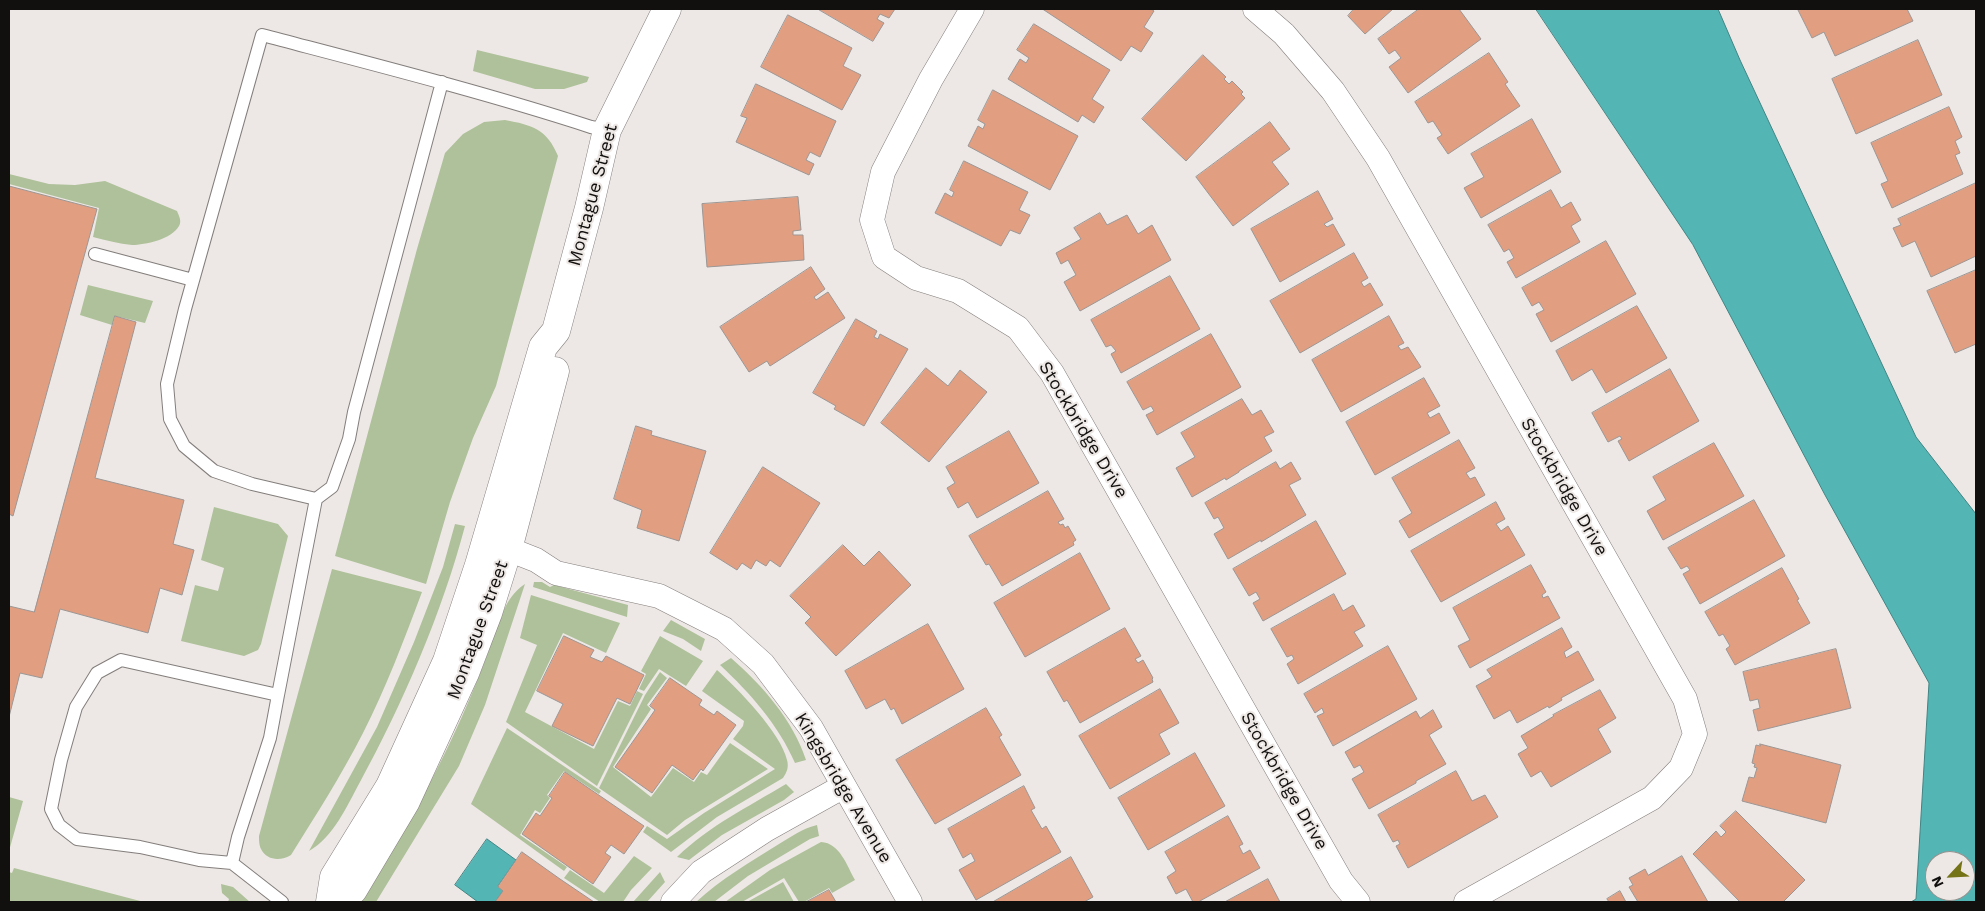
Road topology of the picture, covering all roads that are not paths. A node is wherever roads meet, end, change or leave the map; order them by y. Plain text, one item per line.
1 (667, 9) edge
2 (972, 9) edge
3 (1255, 9) edge
4 (442, 82) junction
5 (608, 130) junction
6 (95, 254) dead end
7 (193, 280) junction
8 (556, 331) junction
9 (316, 499) junction
10 (508, 549) junction
11 (278, 695) junction
12 (844, 786) junction
13 (232, 864) junction
14 (282, 902) edge
15 (332, 902) edge
16 (673, 902) edge
17 (910, 902) edge
18 (1358, 902) edge
19 (1466, 902) edge

1 - 5 street, Montague Street
2 - 18 street, Stockbridge Drive
3 - 19 street, Stockbridge Drive
4 - 5 lane
4 - 7 lane
4 - 9 lane
5 - 8 street, Montague Street
6 - 7 lane
7 - 9 lane
8 - 10 street, Montague Street
8 - 15 street, Montague Street
9 - 11 lane
10 - 12 street, Kingsbridge Avenue
10 - 15 street, Montague Street
11 - 13 lane
11 - 13 lane
12 - 16 street
12 - 17 street, Kingsbridge Avenue
13 - 14 lane

